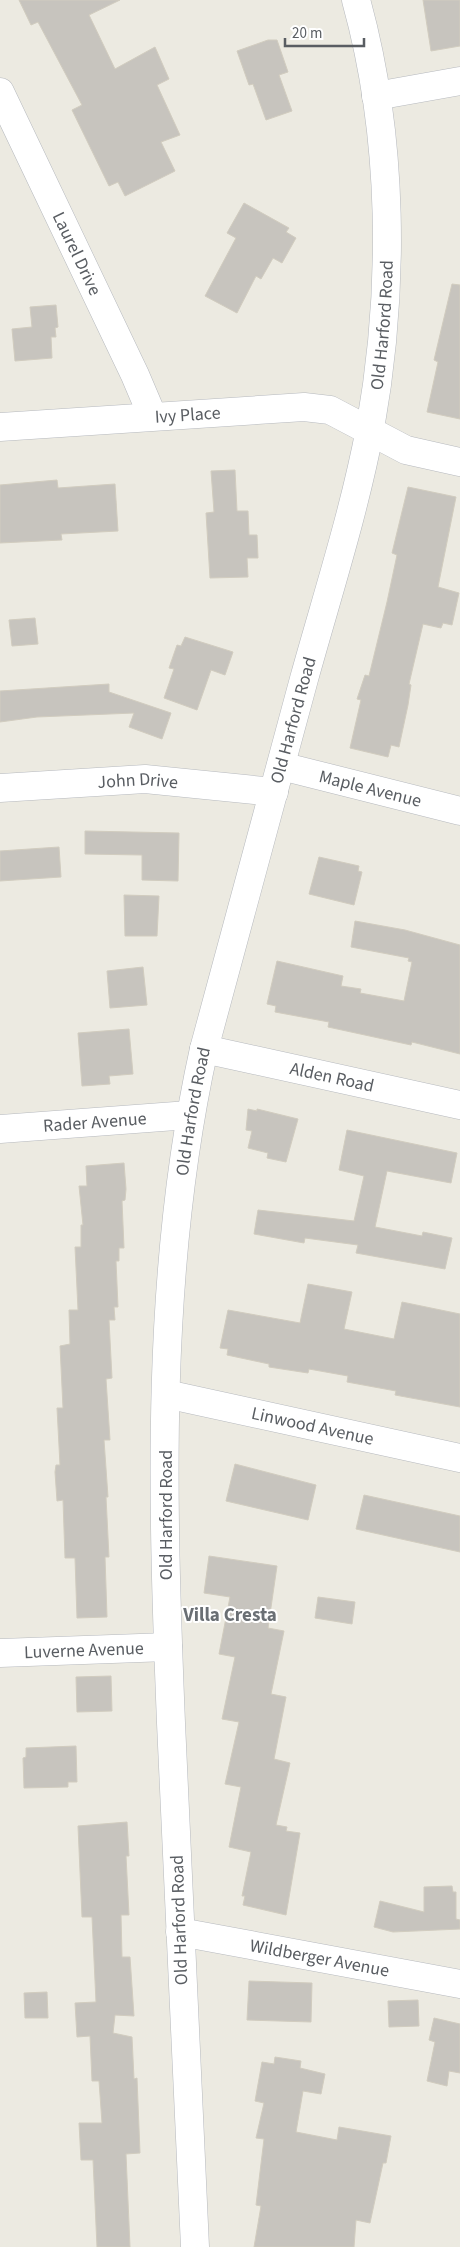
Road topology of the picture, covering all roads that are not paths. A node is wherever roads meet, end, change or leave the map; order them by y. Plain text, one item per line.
1 (356, 0) edge
2 (460, 81) edge
3 (0, 92) edge
4 (376, 96) junction
5 (152, 415) junction
6 (0, 427) edge
7 (369, 431) junction
8 (460, 462) edge
9 (281, 766) junction
10 (0, 788) edge
11 (274, 792) junction
12 (460, 811) edge
13 (204, 1049) junction
14 (460, 1105) edge
15 (189, 1115) junction
16 (0, 1129) edge
17 (166, 1394) junction
18 (460, 1458) edge
19 (168, 1647) junction
20 (0, 1653) edge
21 (180, 1932) junction
22 (460, 1984) edge
23 (195, 2247) edge

1 - 4 street, Old Harford Road
2 - 4 street
3 - 5 street, Laurel Drive
4 - 7 street, Old Harford Road
5 - 6 street, Ivy Place
5 - 7 street, Ivy Place
7 - 8 street, Ivy Place
7 - 9 street, Old Harford Road
9 - 11 street, Old Harford Road
9 - 12 street, Maple Avenue
10 - 11 street, John Drive
11 - 13 street, Old Harford Road
13 - 14 street, Alden Road
13 - 15 street, Old Harford Road
15 - 16 street, Rader Avenue
15 - 17 street, Old Harford Road
17 - 18 street, Linwood Avenue
17 - 19 street, Old Harford Road
19 - 20 street, Luverne Avenue
19 - 21 street, Old Harford Road
21 - 22 street, Wildberger Avenue
21 - 23 street, Old Harford Road

